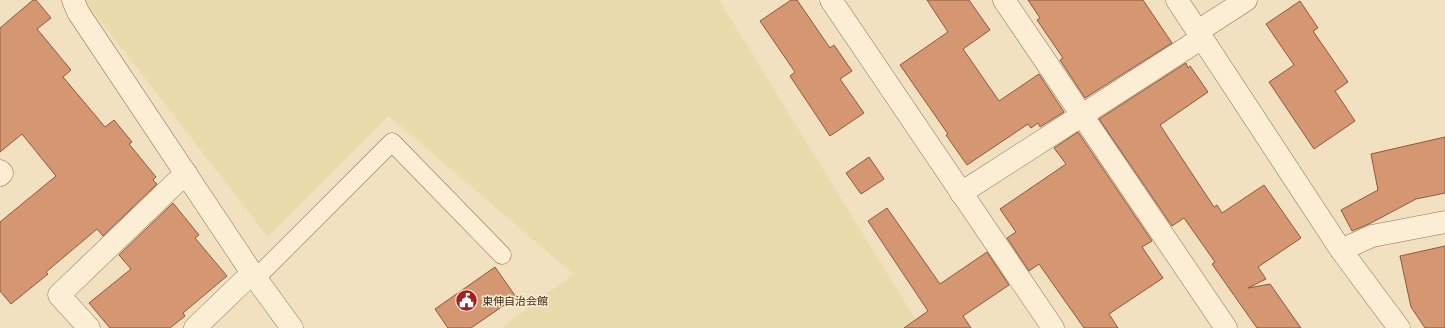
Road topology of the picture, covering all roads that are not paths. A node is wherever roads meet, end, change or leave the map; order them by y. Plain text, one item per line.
1 (73, 0) edge
2 (831, 0) edge
3 (1004, 0) edge
4 (1177, 0) edge
5 (1246, 0) edge
6 (1200, 35) junction
7 (1082, 115) junction
8 (0, 171) edge
9 (186, 173) junction
10 (0, 175) edge
11 (961, 193) junction
12 (1445, 222) edge
13 (1341, 250) junction
14 (502, 255) dead end
15 (254, 275) junction
16 (89, 328) edge
17 (195, 328) edge
18 (292, 328) edge
19 (1053, 328) edge
20 (1226, 328) edge
21 (1399, 328) edge

1 - 9 street
2 - 11 street
3 - 7 street
4 - 6 street
5 - 6 street
6 - 7 street
6 - 13 street
7 - 11 street
7 - 20 street
8 - 10 street
9 - 15 street
9 - 16 street
11 - 19 street
12 - 13 street
13 - 21 street
14 - 15 lane
15 - 17 street
15 - 18 street

